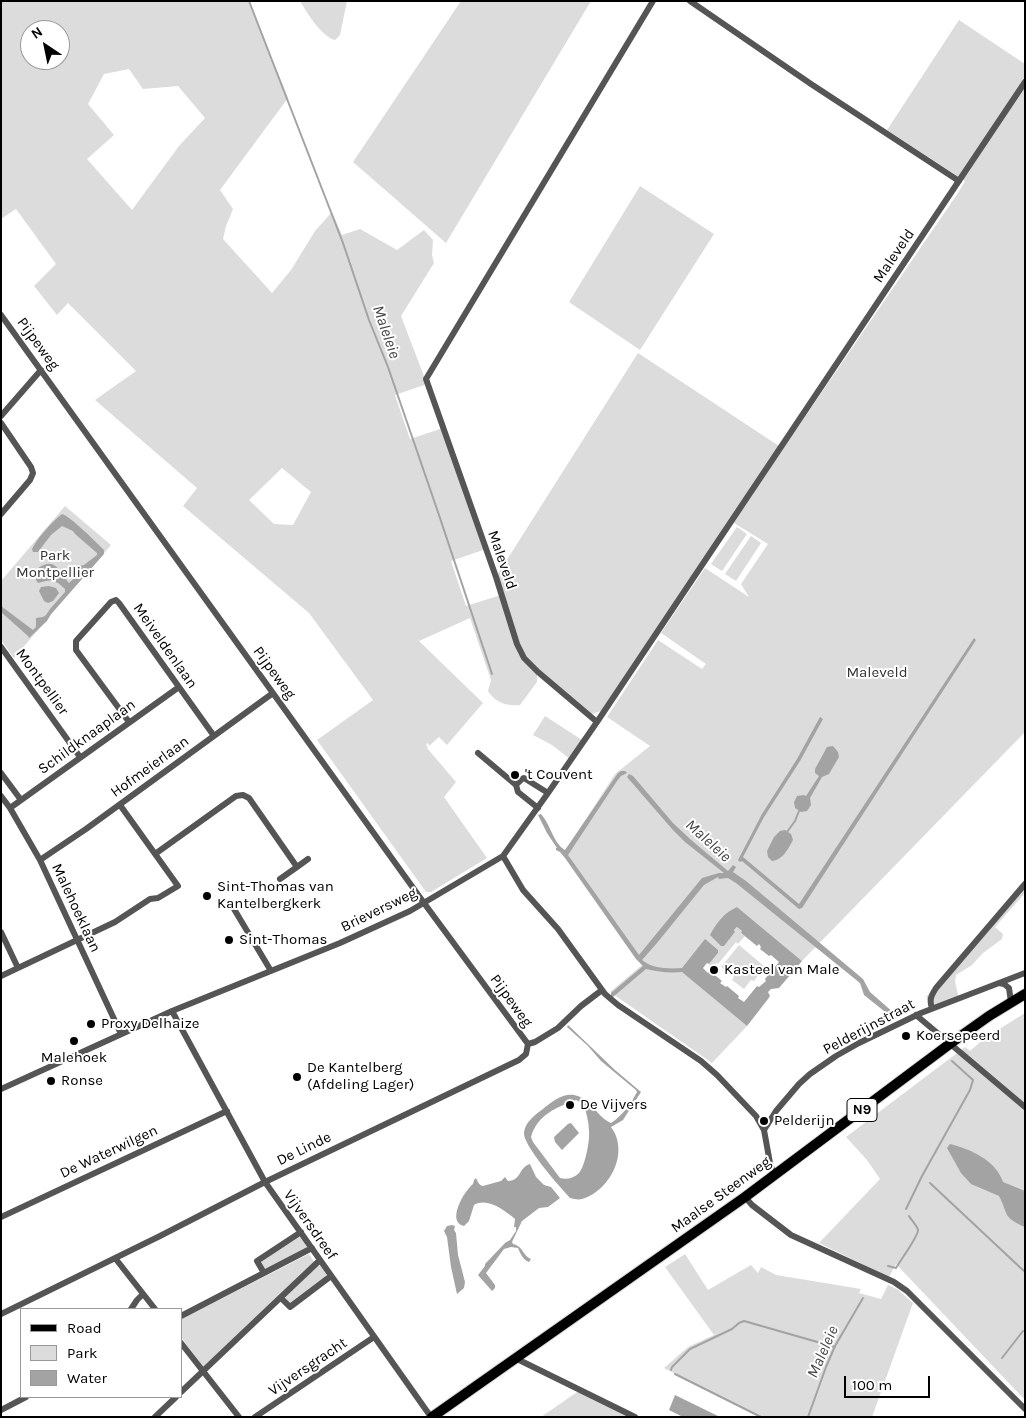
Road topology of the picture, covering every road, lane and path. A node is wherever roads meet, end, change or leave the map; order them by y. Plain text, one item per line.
1 (653, 1) edge
2 (690, 1) edge
3 (1025, 82) edge
4 (959, 181) junction
5 (1, 315) edge
6 (41, 370) junction
7 (1, 416) edge
8 (1, 423) edge
9 (1, 514) edge
10 (1, 647) edge
11 (179, 687) junction
12 (273, 693) junction
13 (129, 722) junction
14 (597, 722) junction
15 (214, 736) junction
16 (478, 753) dead end
17 (80, 756) junction
18 (1, 773) edge
19 (516, 785) junction
20 (548, 793) junction
21 (1, 796) edge
22 (21, 800) junction
23 (120, 805) junction
24 (10, 808) junction
25 (538, 808) junction
26 (155, 854) junction
27 (503, 856) junction
28 (308, 859) dead end
29 (40, 860) junction
30 (297, 866) junction
31 (280, 879) dead end
32 (1025, 884) edge
33 (424, 903) junction
34 (234, 909) dead end
35 (1, 932) edge
36 (78, 940) junction
37 (18, 968) junction
38 (271, 971) junction
39 (1025, 973) edge
40 (1, 976) edge
41 (998, 983) junction
42 (602, 990) junction
43 (1025, 994) edge
44 (1011, 1002) junction
45 (932, 1008) junction
46 (172, 1010) junction
47 (916, 1015) junction
48 (121, 1034) junction
49 (951, 1043) junction
50 (528, 1044) junction
51 (1, 1089) edge
52 (1025, 1107) edge
53 (227, 1111) junction
54 (764, 1130) junction
55 (774, 1176) junction
56 (265, 1182) junction
57 (745, 1197) junction
58 (1, 1216) edge
59 (300, 1232) junction
60 (312, 1248) junction
61 (115, 1258) junction
62 (320, 1260) junction
63 (264, 1273) junction
64 (331, 1276) junction
65 (143, 1294) junction
66 (281, 1298) junction
67 (132, 1308) edge
68 (154, 1308) edge
69 (1, 1314) edge
70 (182, 1315) edge
71 (374, 1337) junction
72 (182, 1344) edge
73 (515, 1358) junction
74 (203, 1371) junction
75 (182, 1391) edge
76 (24, 1398) edge
77 (175, 1398) edge
78 (1025, 1409) edge
79 (1, 1410) edge
80 (155, 1417) edge
81 (239, 1417) edge
82 (255, 1417) edge
83 (432, 1417) edge
84 (634, 1417) edge

1 - 14 street, Maleveld
2 - 4 street
3 - 4 street, Maleveld
4 - 14 street, Maleveld
5 - 6 street, Pijpeweg
6 - 7 street
6 - 12 street, Pijpeweg
8 - 9 street
10 - 17 street, Montpellier
11 - 13 street, Schildknaaplaan
11 - 13 street, Meiveldenlaan
11 - 15 street, Meiveldenlaan
12 - 15 street, Hofmeierlaan
12 - 33 street, Pijpeweg
13 - 17 street, Schildknaaplaan
14 - 20 street, Brieversweg
15 - 23 street, Hofmeierlaan
16 - 19 street
17 - 22 street, Schildknaaplaan
18 - 22 street
19 - 20 street
19 - 25 street
20 - 25 street, Brieversweg
21 - 24 street, Malehoeklaan
22 - 24 street, Schildknaaplaan
23 - 26 street
23 - 29 street, Hofmeierlaan
24 - 29 street, Malehoeklaan
25 - 27 street, Brieversweg
26 - 30 street
26 - 36 street
27 - 33 street, Brieversweg
27 - 42 street
28 - 30 street
29 - 36 street, Malehoeklaan
30 - 31 street
32 - 45 street
33 - 38 street, Brieversweg
33 - 50 street, Pijpeweg
34 - 38 street
35 - 37 street
36 - 37 street
36 - 48 street, Malehoeklaan
37 - 40 street
38 - 46 street, Brieversweg
39 - 41 street, Pelderijnstraat
41 - 44 street
41 - 45 street, Pelderijnstraat
42 - 50 street, De Linde
42 - 54 street
43 - 44 main road, Maalse Steenweg / N9
44 - 49 main road, Maalse Steenweg / N9
45 - 47 street, Pelderijnstraat
46 - 48 street, Brieversweg
46 - 53 street, Vijversdreef
47 - 49 street
47 - 54 street, Pelderijnstraat
48 - 51 street, Brieversweg
49 - 52 street
49 - 55 main road, Maalse Steenweg / N9
50 - 56 street, De Linde
53 - 56 street, Vijversdreef
53 - 58 street, De Waterwilgen
54 - 55 street
55 - 57 main road, Maalse Steenweg / N9
56 - 59 street, Vijversdreef
56 - 61 street, De Linde
57 - 73 main road, Maalse Steenweg / N9
57 - 78 street
59 - 60 street, Vijversdreef
59 - 63 street
60 - 62 street, Vijversdreef
60 - 63 street
61 - 65 street
61 - 69 street, De Linde
62 - 64 street, Vijversdreef
62 - 66 street
63 - 70 street
64 - 66 street
64 - 71 street, Vijversdreef
65 - 67 street
65 - 68 street
66 - 74 street
71 - 82 street, Vijversgracht
71 - 83 street, Vijversdreef
72 - 74 street
73 - 83 main road, Maalse Steenweg / N9
73 - 84 street
74 - 75 street
74 - 81 street
76 - 79 street
77 - 80 street

